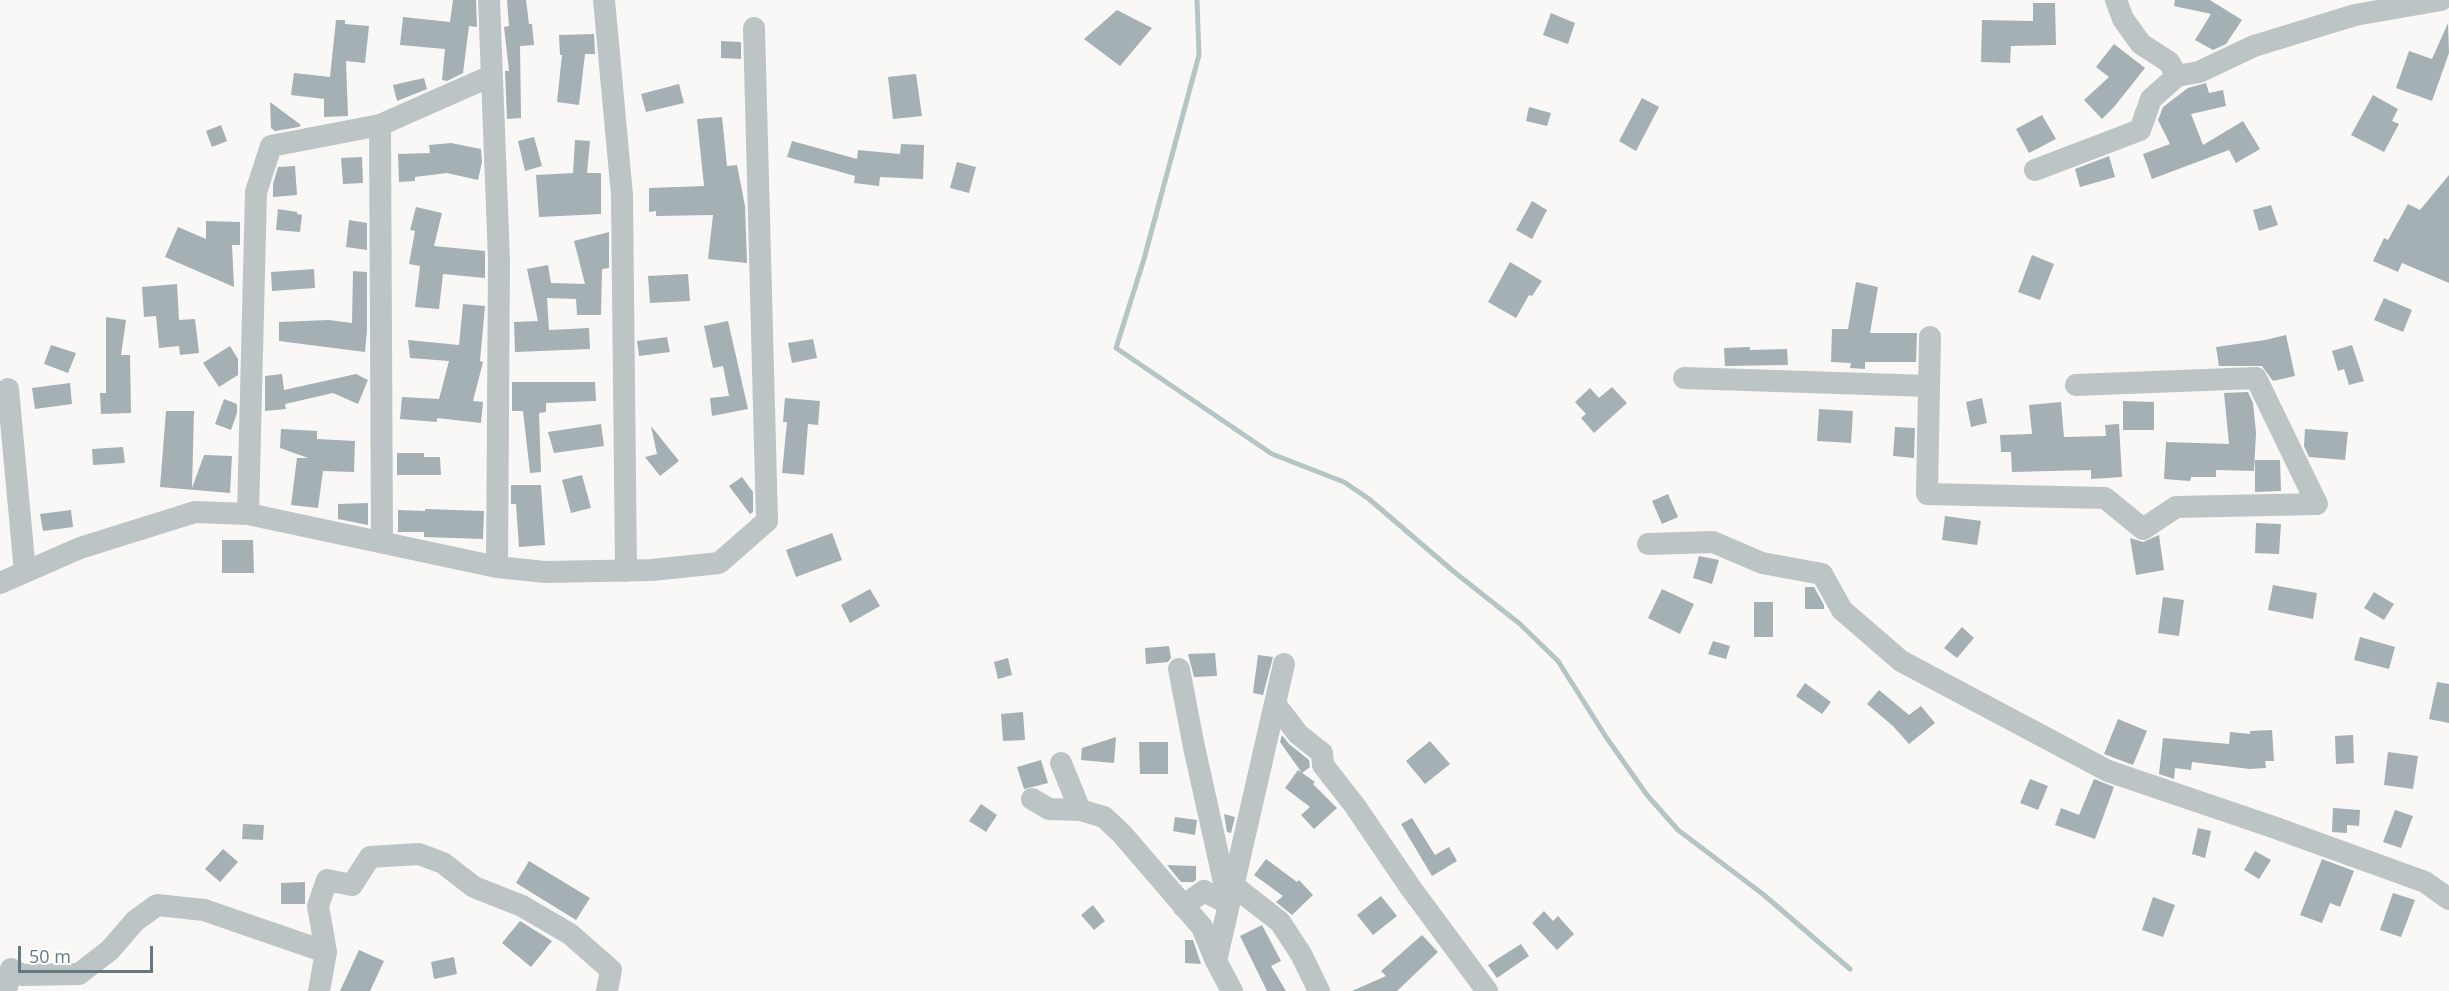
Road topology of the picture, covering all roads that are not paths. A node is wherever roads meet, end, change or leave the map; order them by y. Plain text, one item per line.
1 (489, 0) edge
2 (604, 0) edge
3 (2116, 0) edge
4 (2441, 0) edge
5 (754, 28) dead end
6 (491, 76) junction
7 (2177, 76) junction
8 (380, 124) junction
9 (2035, 170) dead end
10 (1930, 337) dead end
11 (1684, 378) dead end
12 (2076, 385) dead end
13 (1929, 386) junction
14 (8, 389) dead end
15 (248, 514) junction
16 (382, 542) junction
17 (1648, 544) dead end
18 (497, 567) junction
19 (626, 571) junction
20 (25, 572) junction
21 (0, 583) edge
22 (1284, 664) dead end
23 (1179, 669) dead end
24 (1275, 704) junction
25 (1061, 763) dead end
26 (1032, 799) dead end
27 (1080, 810) junction
28 (1232, 895) junction
29 (2449, 899) edge
30 (1183, 906) junction
31 (326, 952) junction
32 (1216, 961) junction
33 (6, 991) edge
34 (319, 991) edge
35 (606, 991) edge
36 (1232, 991) edge
37 (1319, 991) edge
38 (1487, 991) edge

1 - 6 street
2 - 19 street
3 - 7 street
4 - 7 street
5 - 19 street
6 - 8 street
6 - 18 street
7 - 9 street
8 - 15 street
8 - 16 street
10 - 13 street
11 - 13 street
12 - 13 street
14 - 20 street
15 - 16 street
15 - 20 street
16 - 18 street
17 - 29 street
18 - 19 street
20 - 21 street
22 - 24 street
23 - 28 street
24 - 28 street
24 - 38 street
25 - 27 street
26 - 27 street
27 - 30 street
28 - 30 street
28 - 32 street
28 - 37 street
30 - 32 street
31 - 33 street
31 - 34 street
31 - 35 street
32 - 36 street

